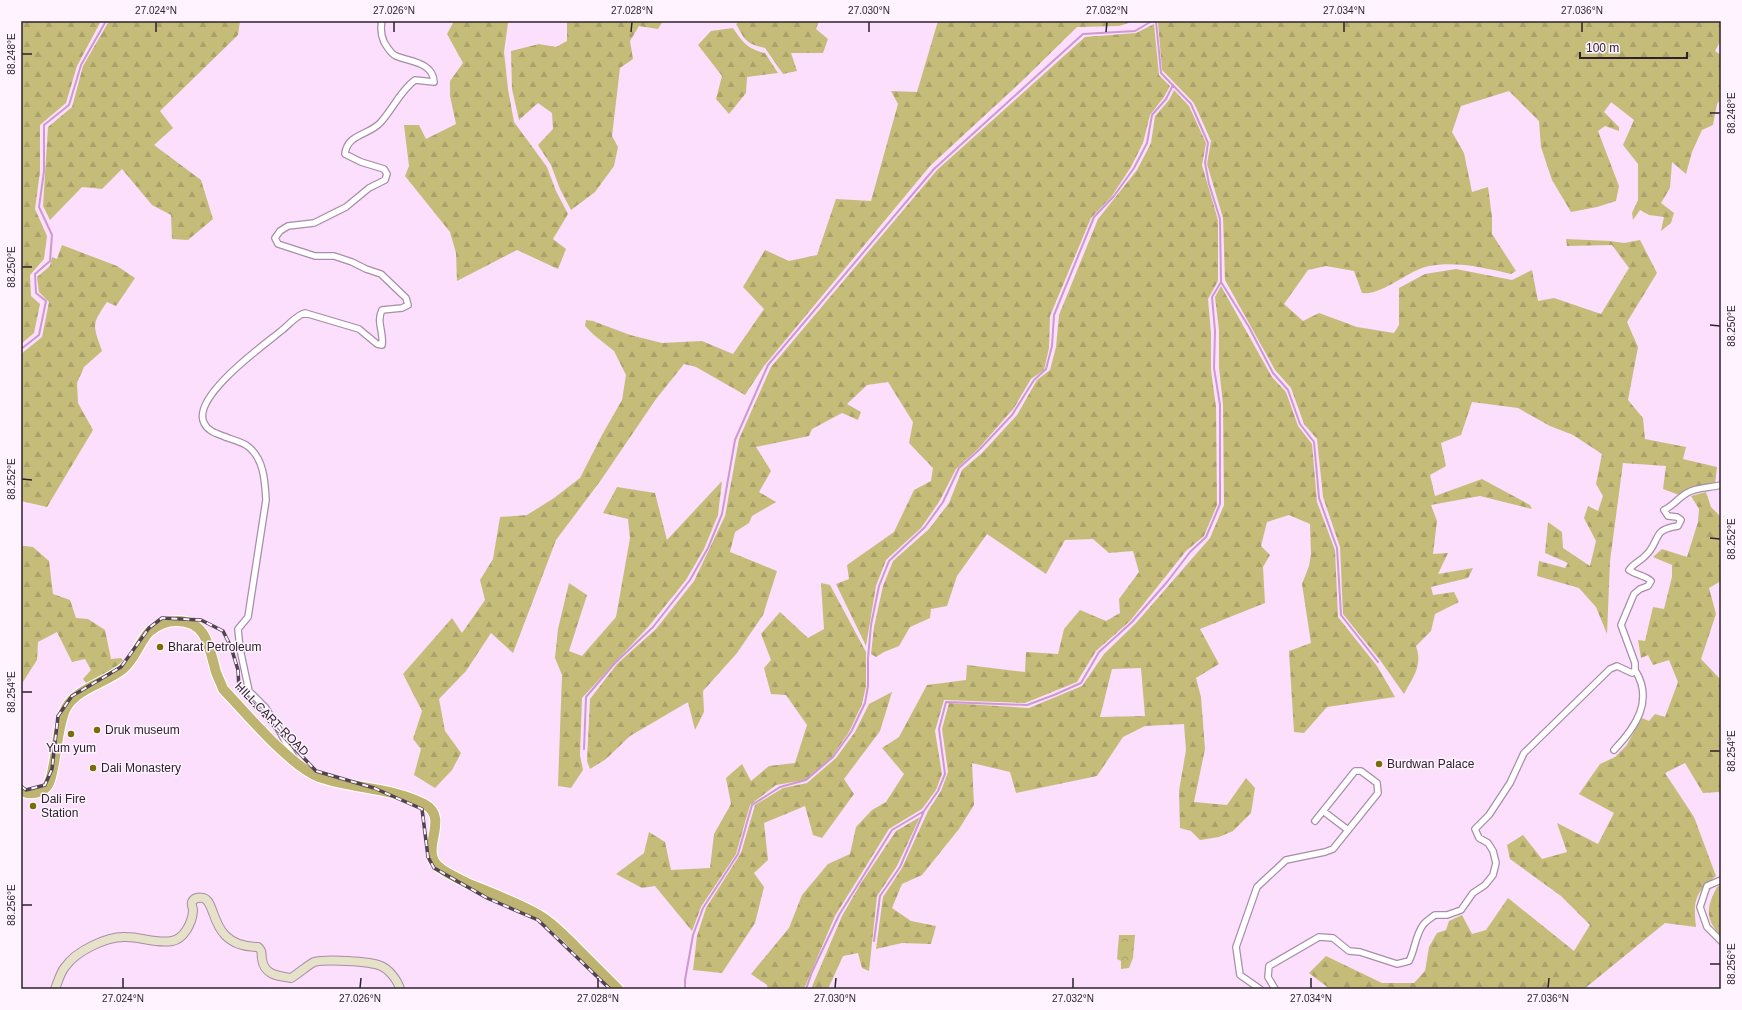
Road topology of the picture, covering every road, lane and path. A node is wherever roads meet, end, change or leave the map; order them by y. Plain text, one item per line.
1 (382, 21) edge
2 (1721, 485) edge
3 (1635, 670) junction
4 (1614, 750) dead end
5 (297, 764) junction
6 (21, 791) edge
7 (1323, 810) junction
8 (1315, 821) dead end
9 (1348, 830) junction
10 (1721, 880) edge
11 (1721, 941) edge
12 (55, 989) edge
13 (400, 989) edge
14 (618, 989) edge
15 (1260, 989) edge
16 (1275, 989) edge

1 - 5 street
2 - 3 street
3 - 4 street
3 - 16 street
5 - 6 highway, HILL CART ROAD
5 - 14 highway, HILL CART ROAD
7 - 8 street
7 - 9 street
7 - 9 street
9 - 15 street
10 - 11 street
12 - 13 main road

